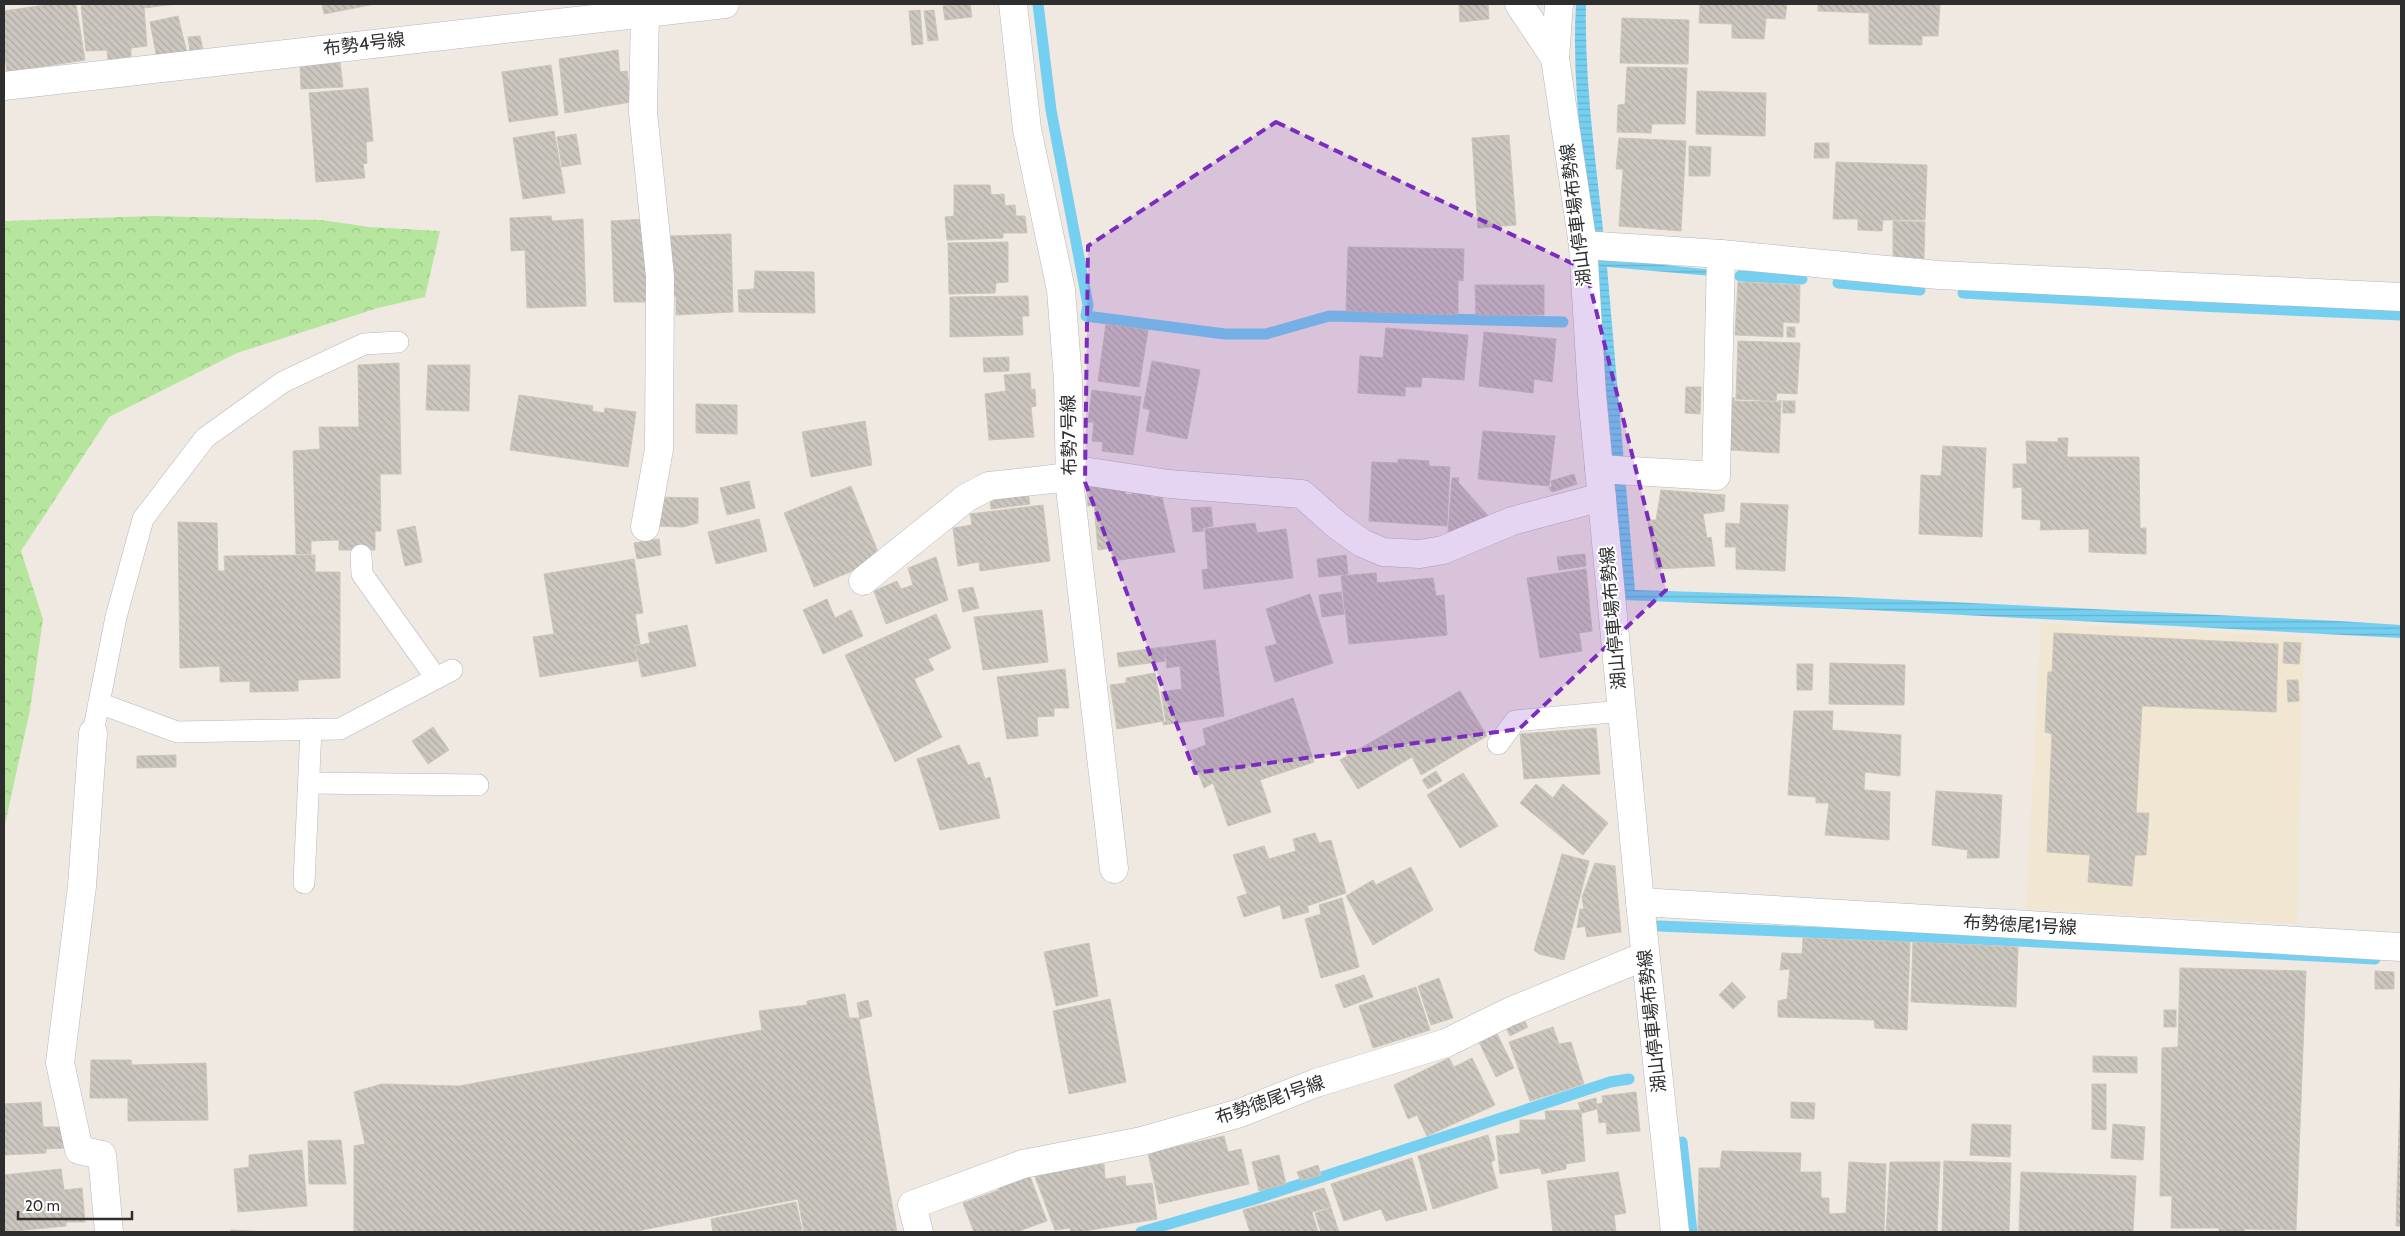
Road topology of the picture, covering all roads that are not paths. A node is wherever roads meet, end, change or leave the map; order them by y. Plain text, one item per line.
1 (725, 4) edge
2 (1013, 4) edge
3 (1519, 4) edge
4 (1559, 4) edge
5 (645, 13) junction
6 (1555, 58) junction
7 (4, 86) edge
8 (1583, 245) junction
9 (1721, 254) junction
10 (2401, 297) edge
11 (398, 342) dead end
12 (1599, 469) junction
13 (1070, 473) junction
14 (1602, 496) junction
15 (645, 527) dead end
16 (358, 571) dead end
17 (863, 582) dead end
18 (99, 703) junction
19 (1622, 711) junction
20 (311, 729) junction
21 (93, 733) joint
22 (1498, 744) dead end
23 (310, 783) junction
24 (478, 785) dead end
25 (1114, 869) dead end
26 (304, 883) dead end
27 (1640, 902) junction
28 (2401, 947) edge
29 (1645, 956) junction
30 (109, 1232) edge
31 (919, 1232) edge
32 (1675, 1232) edge

1 - 5 street, 布勢4号線
2 - 13 street, 布勢7号線
3 - 6 street
4 - 6 street, 湖山停車場布勢線
5 - 7 street, 布勢4号線
5 - 15 street
6 - 8 street, 湖山停車場布勢線
8 - 9 street
8 - 12 street, 湖山停車場布勢線
9 - 10 street
9 - 12 street
11 - 18 lane
12 - 14 street, 湖山停車場布勢線
13 - 14 street
13 - 17 street
13 - 25 street, 布勢7号線
14 - 19 street, 湖山停車場布勢線
16 - 20 lane
18 - 20 lane
18 - 21 lane
19 - 22 lane
19 - 27 street, 湖山停車場布勢線
20 - 23 lane
21 - 30 street
23 - 24 lane
23 - 26 lane
27 - 28 street, 布勢徳尾1号線
27 - 29 street, 湖山停車場布勢線
29 - 31 street, 布勢徳尾1号線
29 - 32 street, 湖山停車場布勢線

